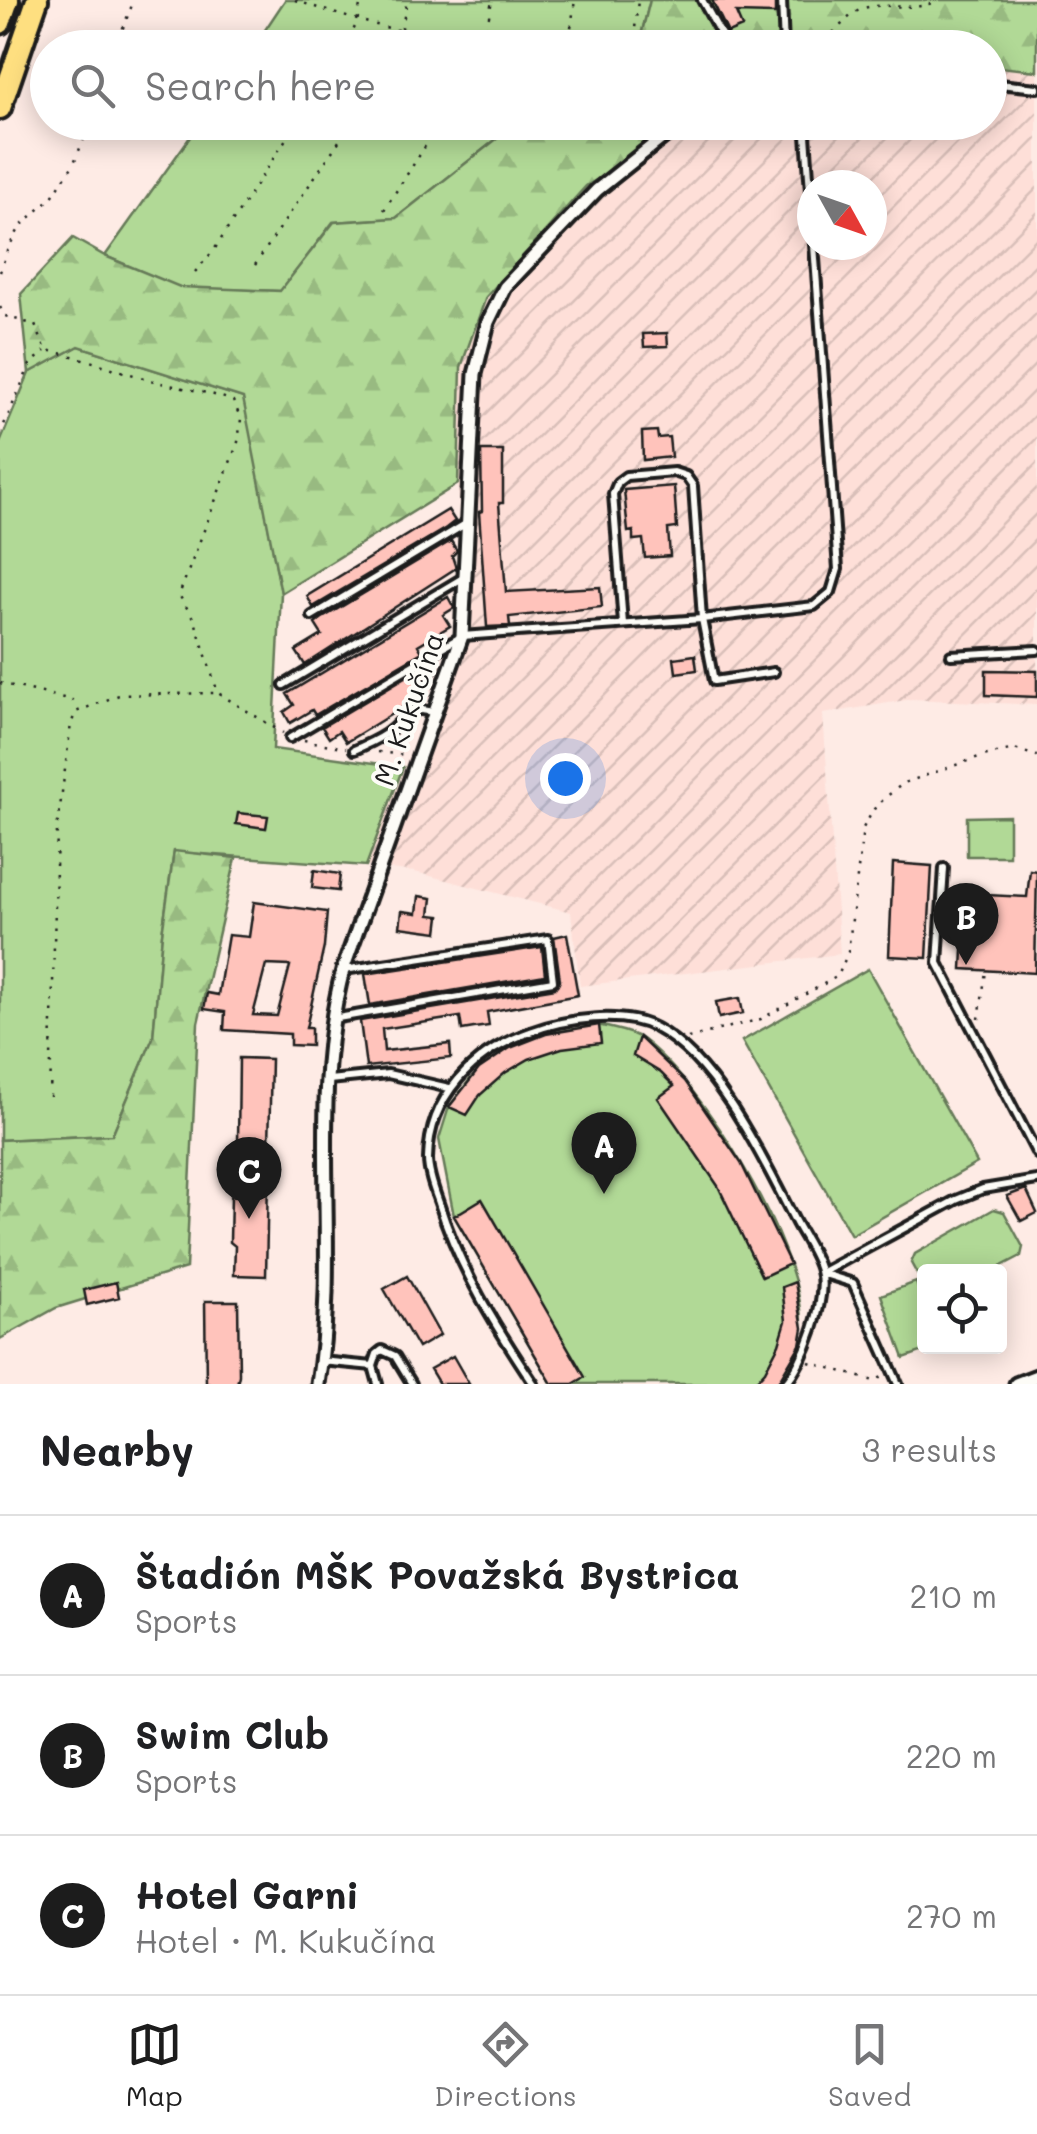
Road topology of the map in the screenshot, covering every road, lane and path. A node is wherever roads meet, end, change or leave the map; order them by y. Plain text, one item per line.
1 (8, 0) edge
2 (37, 0) edge
3 (134, 0) edge
4 (295, 0) edge
5 (361, 0) edge
6 (407, 0) edge
7 (492, 0) edge
8 (576, 0) edge
9 (638, 0) edge
10 (702, 0) edge
11 (782, 0) edge
12 (937, 0) edge
13 (357, 22) junction
14 (0, 24) edge
15 (122, 30) edge
16 (353, 30) edge
17 (386, 30) edge
18 (402, 30) edge
19 (486, 30) edge
20 (571, 30) edge
21 (635, 30) edge
22 (718, 30) edge
23 (784, 30) edge
24 (838, 30) edge
25 (1007, 84) edge
26 (1037, 88) edge
27 (0, 108) edge
28 (83, 140) edge
29 (285, 140) edge
30 (340, 140) edge
31 (429, 140) edge
32 (660, 140) edge
33 (806, 140) edge
34 (808, 170) edge
35 (384, 210) dead end
36 (815, 260) edge
37 (255, 265) dead end
38 (0, 272) edge
39 (195, 272) dead end
40 (0, 307) edge
41 (46, 350) junction
42 (0, 434) edge
43 (468, 522) junction
44 (467, 576) junction
45 (312, 616) dead end
46 (702, 619) junction
47 (623, 625) junction
48 (462, 636) junction
49 (1037, 650) edge
50 (951, 655) dead end
51 (774, 672) dead end
52 (0, 683) edge
53 (284, 686) dead end
54 (218, 693) junction
55 (76, 712) junction
56 (435, 714) junction
57 (290, 738) junction
58 (354, 750) junction
59 (1037, 756) edge
60 (418, 761) junction
61 (944, 868) dead end
62 (343, 970) junction
63 (986, 971) dead end
64 (331, 1019) junction
65 (976, 1038) junction
66 (679, 1045) junction
67 (329, 1080) junction
68 (449, 1088) junction
69 (50, 1097) dead end
70 (1037, 1154) edge
71 (1037, 1180) edge
72 (821, 1273) junction
73 (803, 1360) junction
74 (321, 1361) junction
75 (373, 1366) junction
76 (893, 1372) junction
77 (1037, 1376) edge
78 (318, 1384) edge
79 (378, 1384) edge
80 (412, 1384) edge
81 (534, 1384) edge
82 (786, 1384) edge
83 (898, 1384) edge
84 (1016, 1384) edge

1 - 14 highway
2 - 27 highway
3 - 15 path
4 - 13 path
5 - 13 path
6 - 18 path
7 - 19 path
8 - 20 path
9 - 21 path
10 - 22 lane
11 - 23 lane
12 - 24 path
13 - 16 path
13 - 17 path
25 - 26 lane
28 - 38 path
29 - 39 path
30 - 37 path
31 - 35 path
32 - 43 street, M. Kukučína
33 - 34 lane
36 - 46 lane
40 - 41 path
41 - 42 path
41 - 54 path
43 - 44 street, M. Kukučína
43 - 45 lane
44 - 48 street, M. Kukučína
44 - 53 lane
46 - 47 lane
46 - 47 lane
46 - 51 lane
47 - 48 lane
48 - 56 street, M. Kukučína
48 - 57 lane
49 - 50 lane
52 - 55 path
54 - 55 path
54 - 57 path
55 - 69 path
56 - 58 lane
56 - 60 street, M. Kukučína
57 - 58 path
58 - 60 path
59 - 66 path
60 - 62 street, M. Kukučína
61 - 65 lane
62 - 64 street, M. Kukučína
62 - 64 lane
63 - 65 path
64 - 67 street, M. Kukučína
65 - 70 lane
66 - 68 lane
66 - 72 lane
67 - 68 lane
67 - 74 street, M. Kukučína
68 - 81 lane
71 - 72 lane
72 - 73 lane
72 - 76 lane
73 - 76 path
73 - 82 lane
74 - 75 lane
74 - 78 street, M. Kukučína
75 - 79 lane
75 - 80 lane
76 - 83 lane
77 - 84 street

